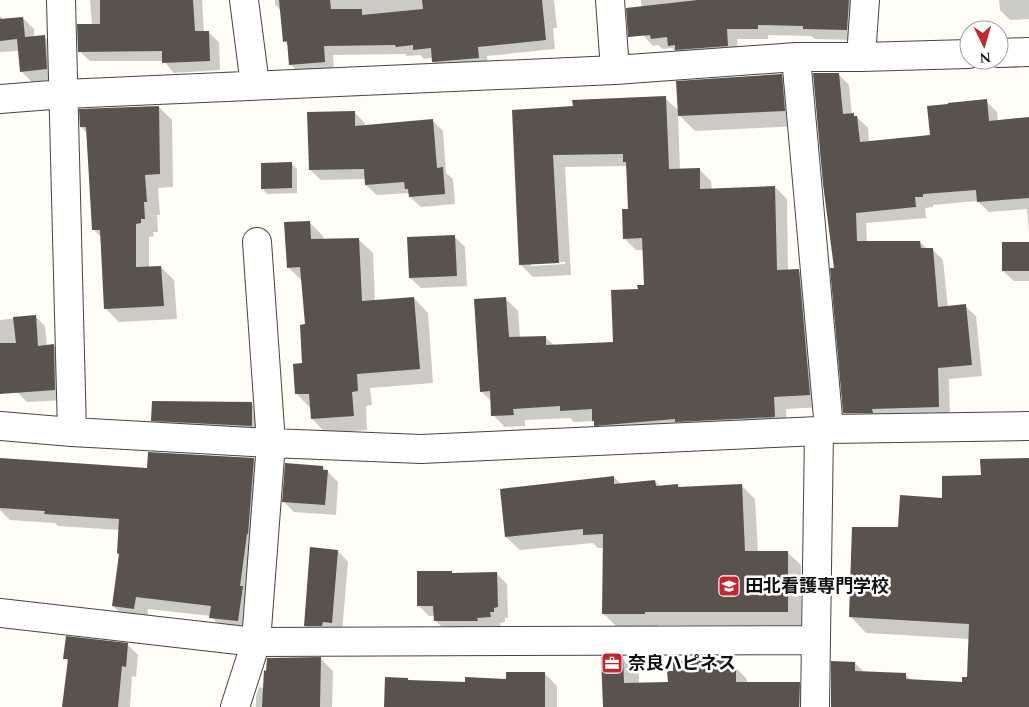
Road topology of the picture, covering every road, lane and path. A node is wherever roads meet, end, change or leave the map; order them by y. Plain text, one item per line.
1 (61, 0) edge
2 (244, 0) edge
3 (610, 0) edge
4 (865, 0) edge
5 (1009, 52) edge
6 (1029, 52) edge
7 (959, 54) edge
8 (796, 57) junction
9 (860, 57) junction
10 (615, 70) junction
11 (255, 85) junction
12 (64, 94) junction
13 (0, 98) edge
14 (257, 242) dead end
15 (0, 426) edge
16 (1029, 426) edge
17 (824, 430) junction
18 (72, 432) junction
19 (271, 443) junction
20 (0, 613) edge
21 (816, 640) junction
22 (256, 642) junction
23 (235, 707) edge
24 (815, 707) edge

1 - 12 street
2 - 11 street
3 - 10 street
4 - 9 street
5 - 6 street
7 - 9 street
8 - 9 street
8 - 10 street
8 - 17 street
10 - 11 street
11 - 12 street
12 - 13 street
12 - 18 street
14 - 19 street
15 - 18 street
16 - 17 street
17 - 19 street
17 - 21 street
18 - 19 street
19 - 22 street
20 - 22 street
21 - 22 street
21 - 24 street
22 - 23 street

